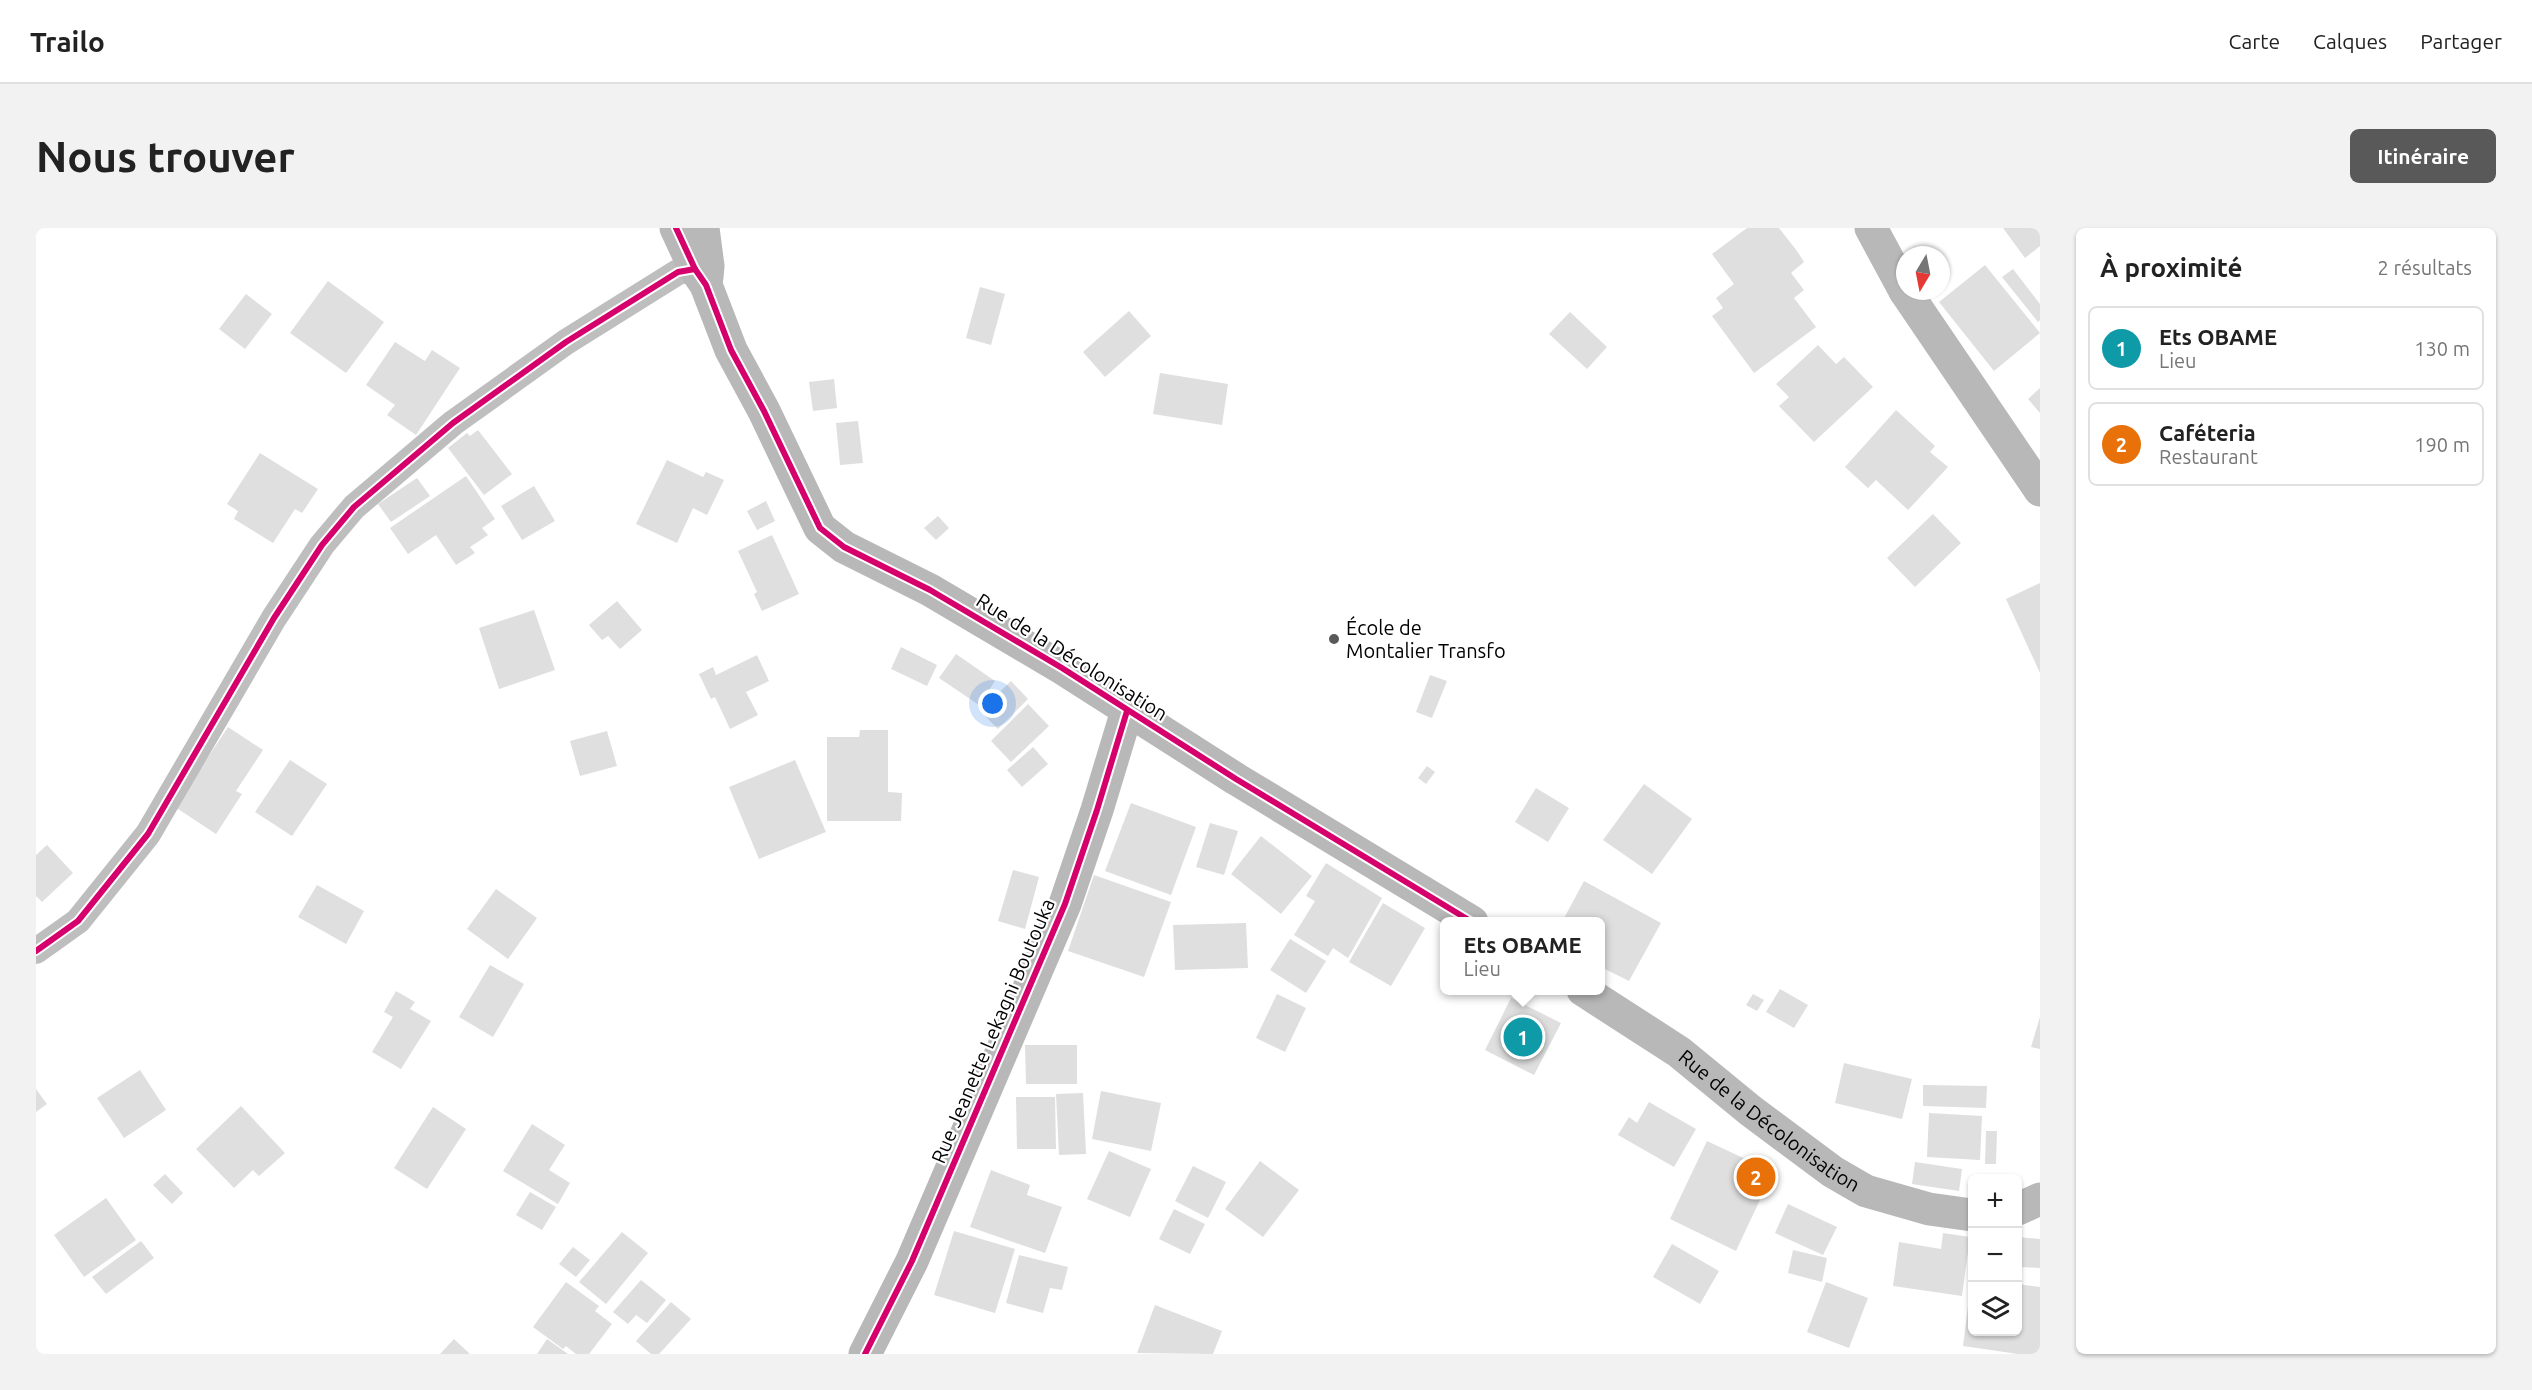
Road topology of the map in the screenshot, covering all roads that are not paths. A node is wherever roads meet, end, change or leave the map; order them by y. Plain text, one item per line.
1 (676, 228) edge
2 (703, 228) edge
3 (1871, 228) edge
4 (1896, 274) edge
5 (701, 277) junction
6 (1911, 300) edge
7 (2040, 490) edge
8 (1127, 711) junction
9 (1465, 917) edge
10 (36, 951) edge
11 (1591, 995) edge
12 (2040, 1199) edge
13 (2022, 1207) edge
14 (1968, 1214) edge
15 (865, 1354) edge

1 - 5 street, Rue de la Décolonisation
2 - 5 street
3 - 4 street
5 - 8 street, Rue de la Décolonisation
5 - 10 street
6 - 7 street
8 - 9 street, Rue de la Décolonisation
8 - 15 street, Rue Jeanette Lekagni Boutouka
11 - 14 street, Rue de la Décolonisation
12 - 13 street

